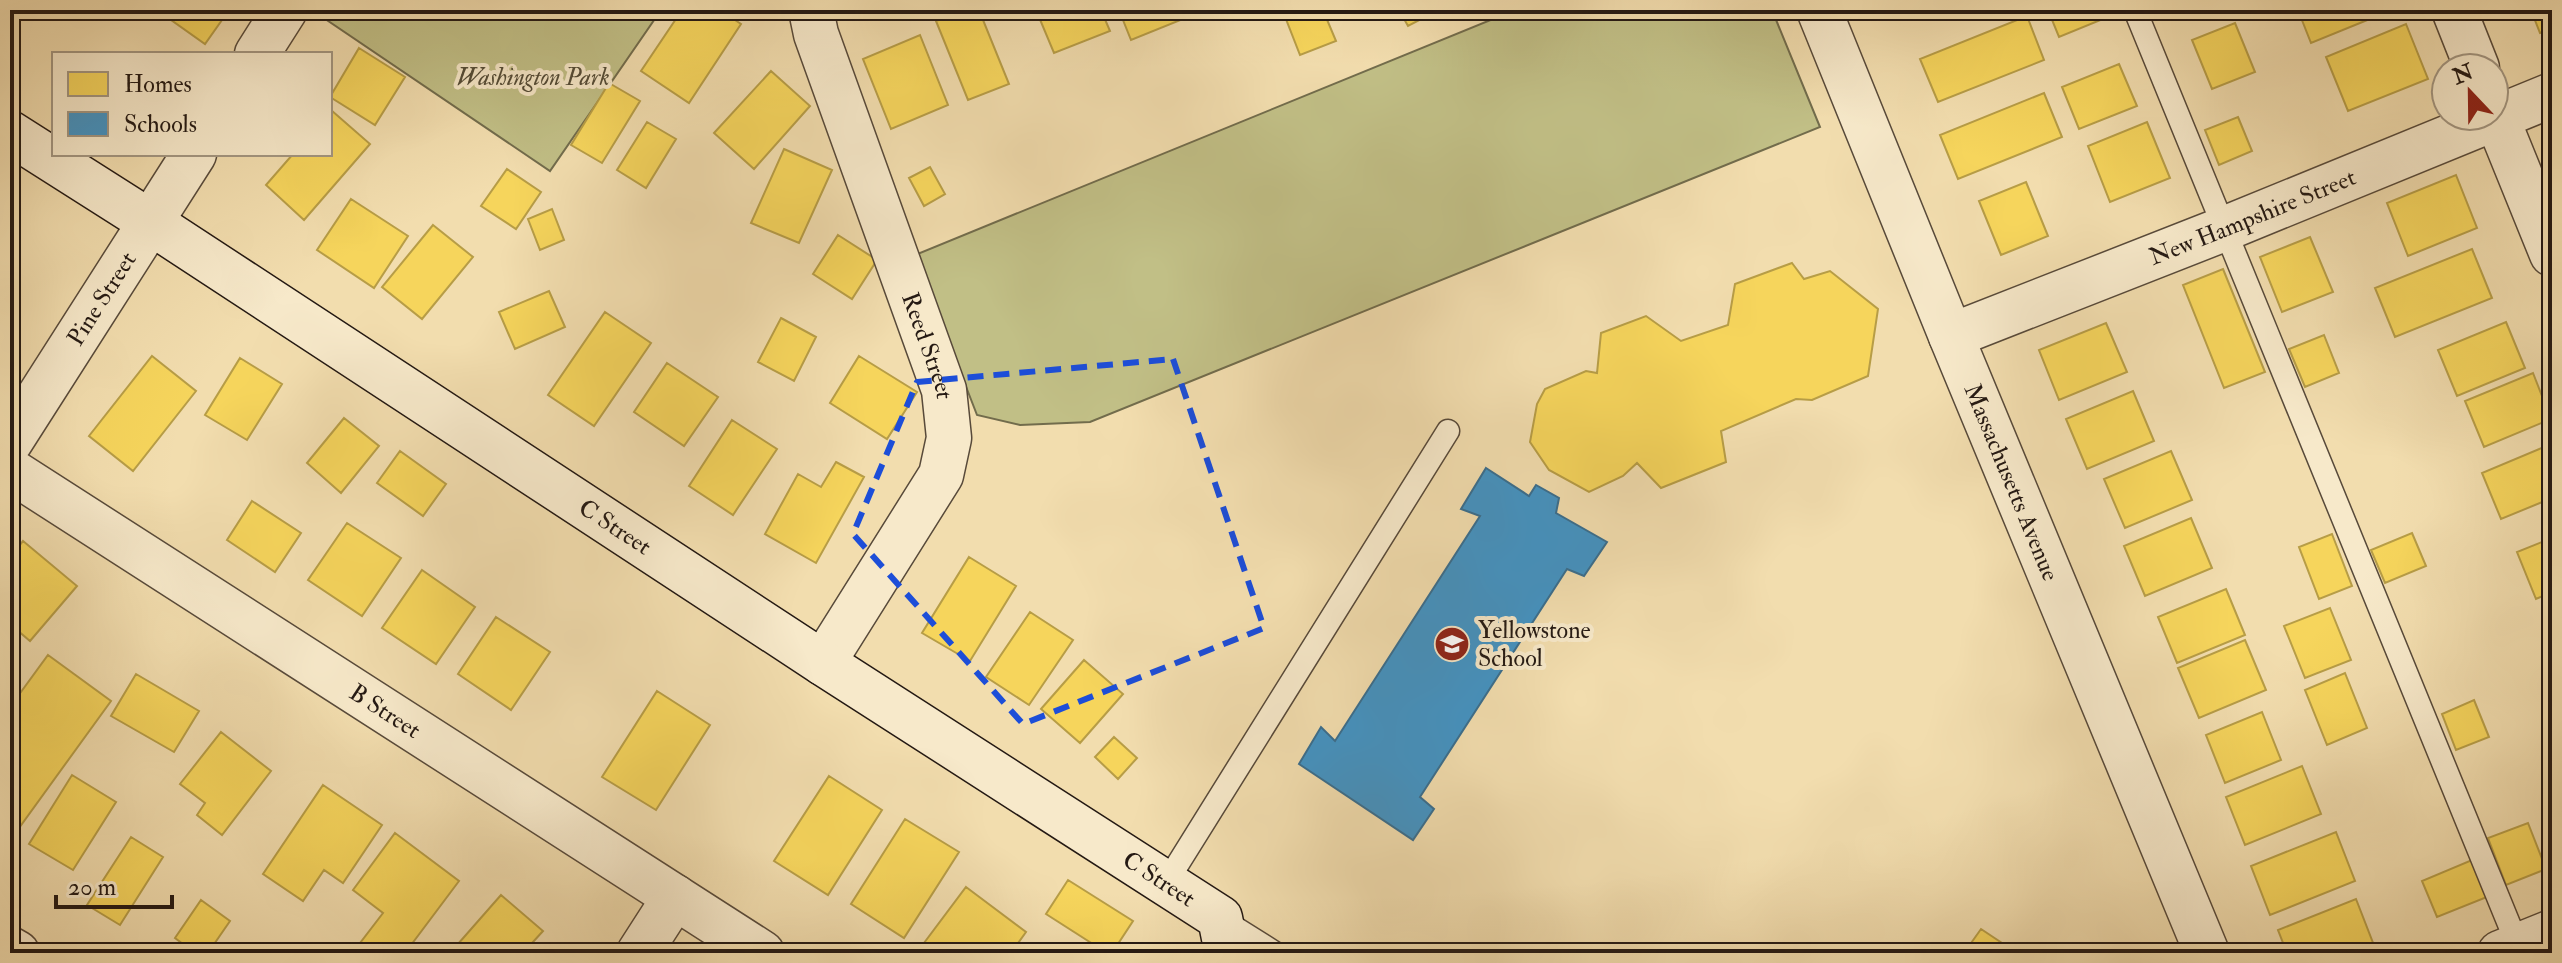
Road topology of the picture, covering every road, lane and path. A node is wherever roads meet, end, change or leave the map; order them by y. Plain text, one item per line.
1 (285, 10) edge
2 (811, 10) edge
3 (1819, 10) edge
4 (2135, 10) edge
5 (2454, 10) edge
6 (258, 52) edge
7 (2471, 52) edge
8 (2552, 95) edge
9 (2510, 109) edge
10 (2453, 132) edge
11 (2502, 132) edge
12 (10, 133) edge
13 (193, 156) edge
14 (150, 222) junction
15 (2224, 229) junction
16 (2552, 254) edge
17 (1951, 336) junction
18 (1448, 431) dead end
19 (10, 442) edge
20 (10, 470) edge
21 (823, 663) junction
22 (1166, 883) junction
23 (675, 897) junction
24 (1223, 936) edge
25 (2524, 944) edge
26 (10, 949) edge
27 (17, 953) edge
28 (639, 953) edge
29 (762, 953) edge
30 (1275, 953) edge
31 (2207, 953) edge

1 - 6 street
2 - 21 street, Reed Street
3 - 17 street, Massachusetts Avenue
4 - 15 lane
5 - 7 street
8 - 9 street, New Hampshire Street
10 - 15 street, New Hampshire Street
11 - 16 street
12 - 14 street, C Street
13 - 14 street, Pine Street
14 - 19 street, Pine Street
14 - 21 street, C Street
15 - 17 street, New Hampshire Street
15 - 25 lane
17 - 31 street, Massachusetts Avenue
18 - 22 lane
20 - 23 street, B Street
21 - 22 street, C Street
22 - 24 street, C Street
23 - 28 street
23 - 29 street, B Street
24 - 30 lane
26 - 27 street

